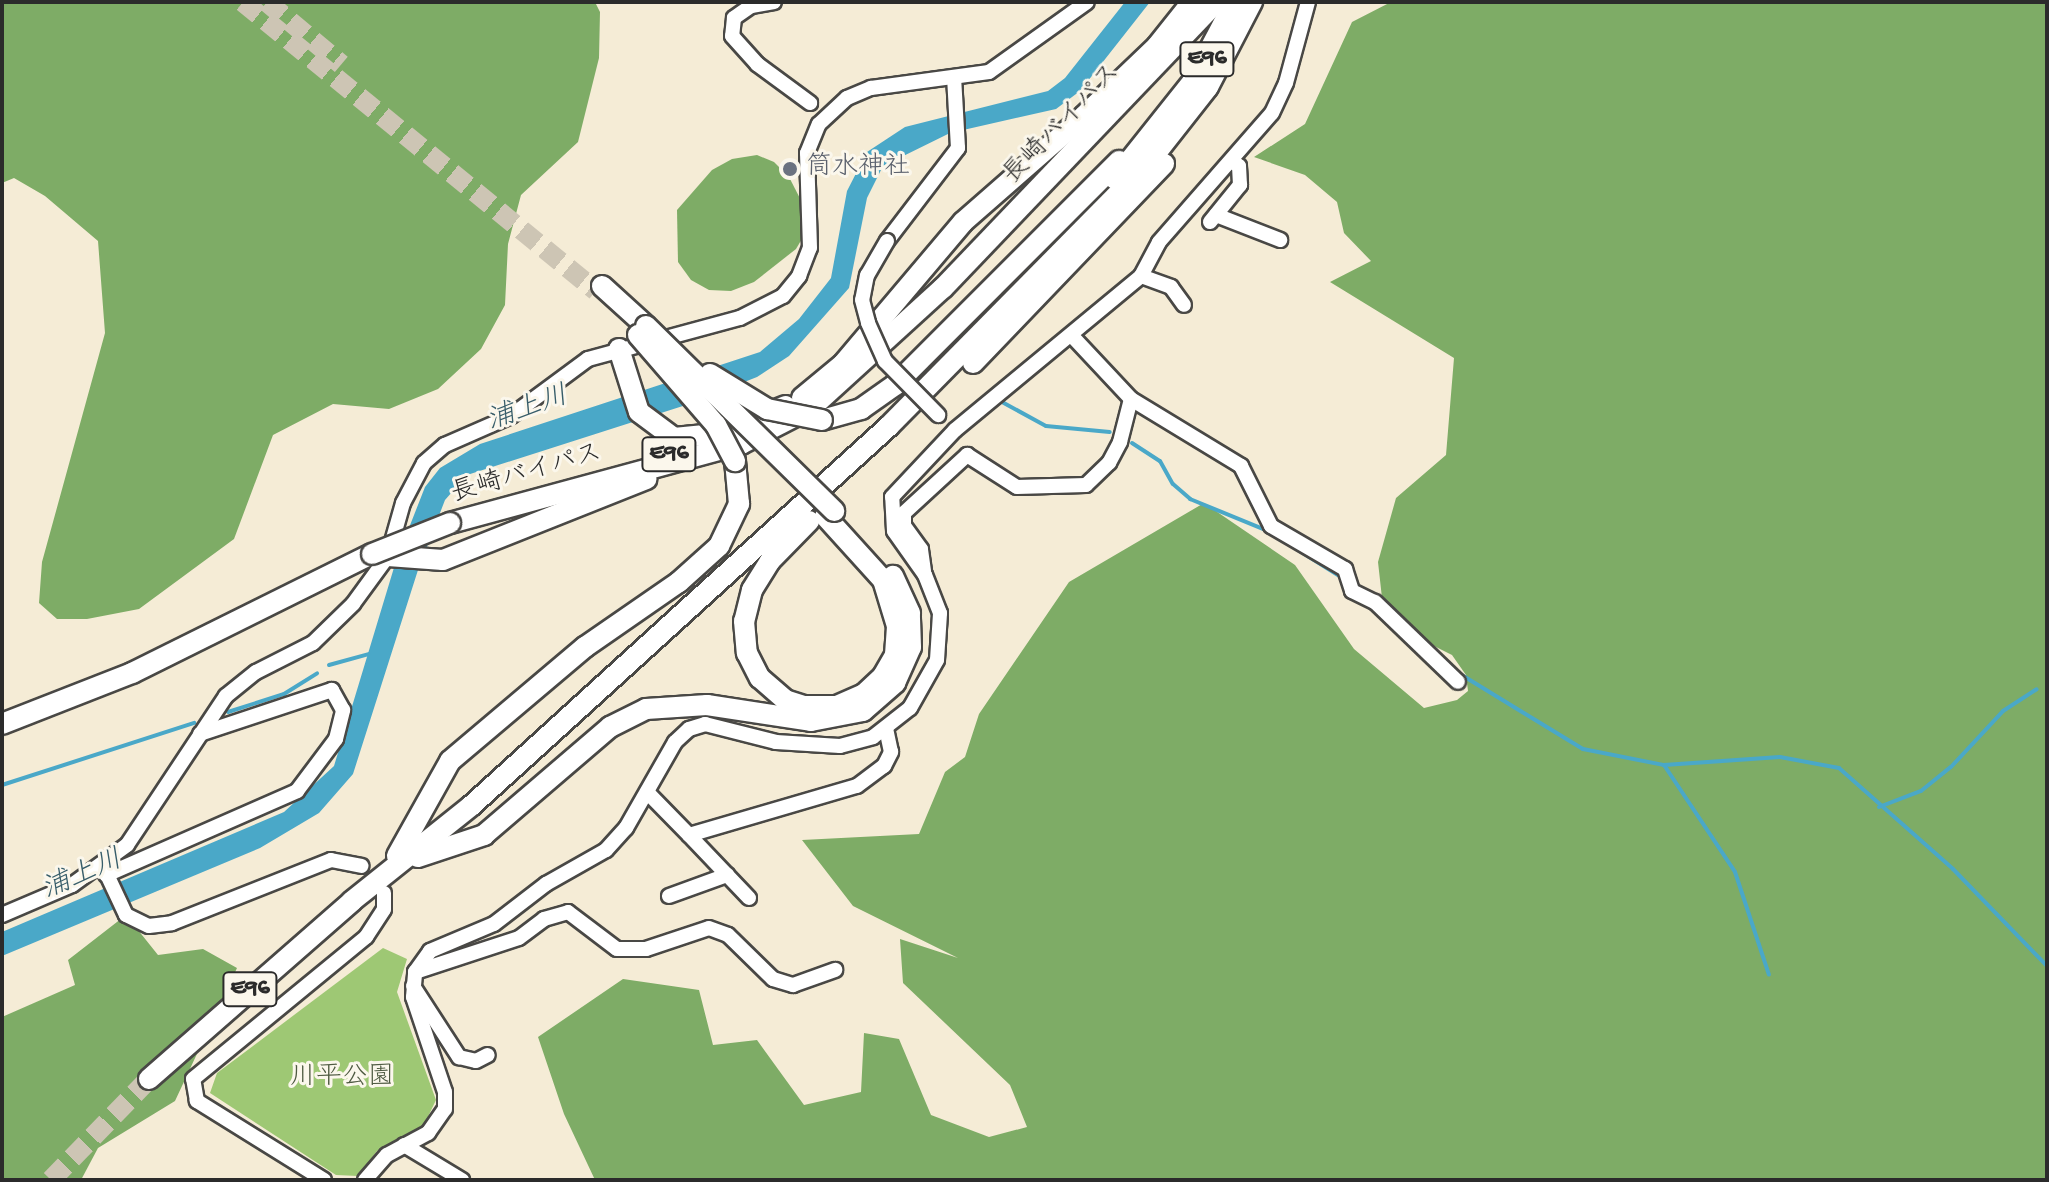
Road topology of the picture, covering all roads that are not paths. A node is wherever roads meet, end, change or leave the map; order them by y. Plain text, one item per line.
1 (774, 2) edge
2 (1087, 2) edge
3 (1192, 2) edge
4 (1308, 2) edge
5 (1234, 3) edge
6 (1223, 64) junction
7 (954, 77) junction
8 (810, 103) dead end
9 (1172, 108) junction
10 (1233, 162) junction
11 (1280, 240) dead end
12 (1141, 276) junction
13 (599, 288) tunnel mouth
14 (1184, 305) dead end
15 (641, 330) junction
16 (1073, 337) junction
17 (619, 349) junction
18 (800, 399) junction
19 (1131, 399) junction
20 (955, 430) junction
21 (689, 459) junction
22 (830, 514) junction
23 (448, 520) junction
24 (381, 554) junction
25 (925, 575) junction
26 (1458, 682) dead end
27 (2, 714) edge
28 (2, 724) edge
29 (886, 729) junction
30 (200, 734) junction
31 (647, 792) junction
32 (689, 835) junction
33 (400, 860) junction
34 (361, 866) dead end
35 (104, 870) junction
36 (727, 875) junction
37 (384, 893) dead end
38 (669, 896) dead end
39 (749, 898) dead end
40 (2, 915) edge
41 (835, 970) dead end
42 (414, 979) junction
43 (488, 1055) dead end
44 (149, 1079) tunnel mouth
45 (404, 1145) junction
46 (324, 1180) edge
47 (365, 1180) edge
48 (462, 1180) edge

1 - 8 street
2 - 7 street
3 - 18 highway, 長崎バイパス / E96
4 - 10 street
5 - 6 highway, E96
5 - 9 highway, E96
5 - 21 highway, 長崎バイパス / E96
6 - 22 highway
6 - 33 highway, E96
7 - 17 street
7 - 20 street, bridge
9 - 15 highway, bridge
9 - 33 highway, E96
10 - 11 street
10 - 12 street
12 - 14 street
12 - 16 street
13 - 15 highway
15 - 22 highway, bridge
15 - 33 highway, bridge
16 - 19 street
16 - 20 street
17 - 18 highway
17 - 24 street
18 - 23 highway, 長崎バイパス / E96
19 - 25 street
19 - 26 street
20 - 25 street
21 - 23 highway, 長崎バイパス / E96
21 - 24 highway
22 - 33 highway
23 - 24 highway, 長崎バイパス / E96
24 - 27 highway, 長崎バイパス / E96
24 - 28 highway, 長崎バイパス / E96
24 - 30 street
25 - 29 street
29 - 31 street
29 - 32 street
30 - 35 street
30 - 35 street
31 - 32 street
31 - 42 street
32 - 36 street
33 - 44 highway, E96
34 - 35 street
35 - 40 street
36 - 38 street
36 - 39 street
37 - 46 street
41 - 42 street
42 - 43 street
42 - 45 street
45 - 47 street
45 - 48 street

